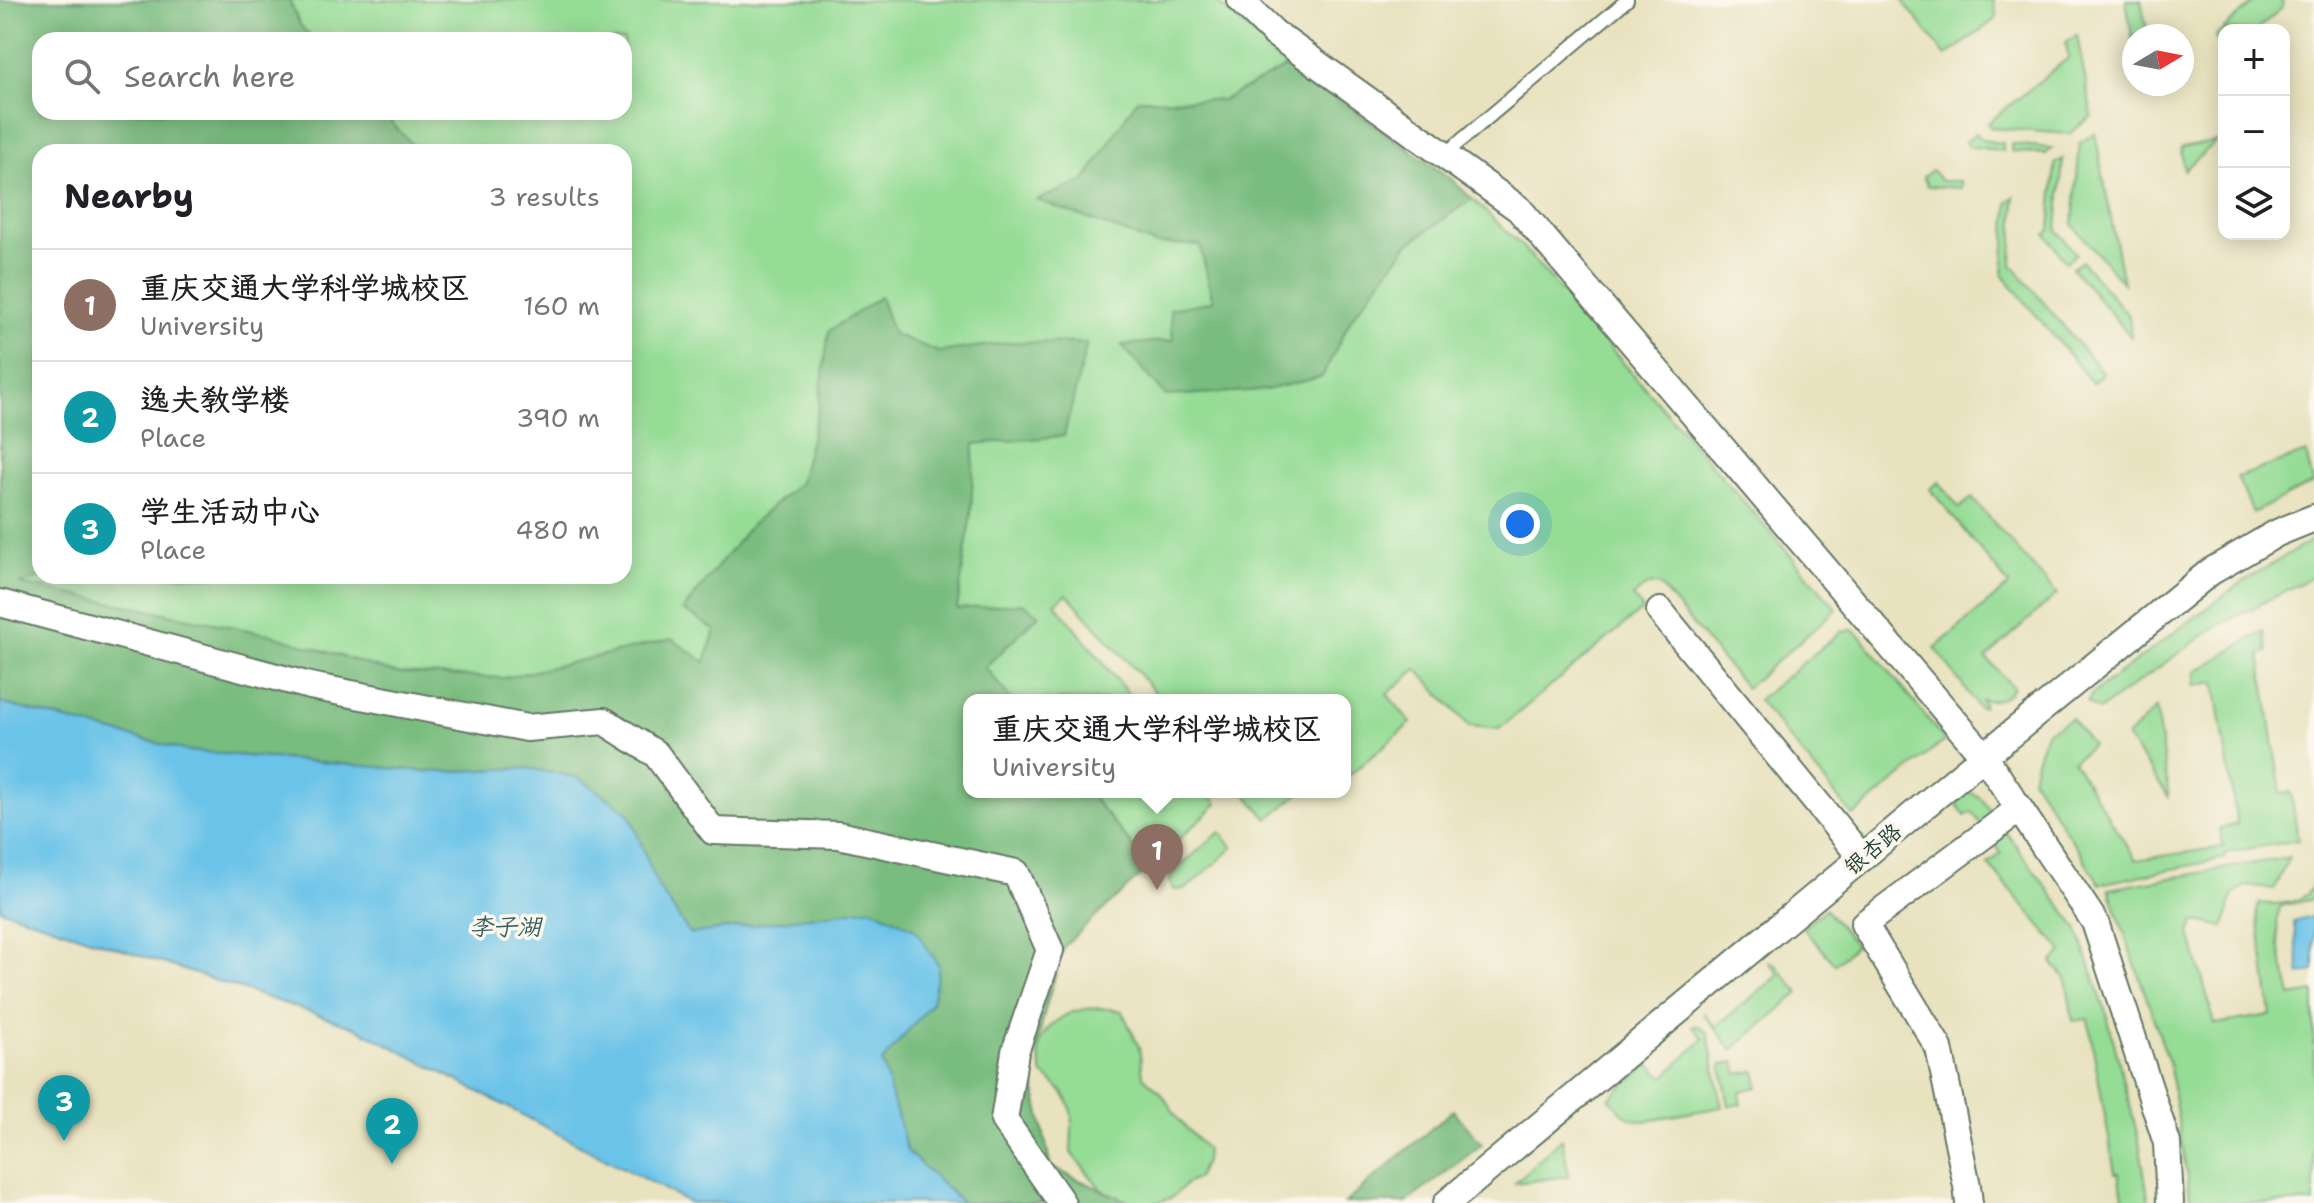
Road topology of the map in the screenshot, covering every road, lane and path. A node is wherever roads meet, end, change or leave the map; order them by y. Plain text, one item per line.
1 (1240, 0) edge
2 (1627, 0) edge
3 (1444, 155) junction
4 (2314, 518) edge
5 (0, 603) edge
6 (1660, 611) dead end
7 (1984, 756) junction
8 (2019, 809) junction
9 (1862, 858) junction
10 (1062, 1203) edge
11 (1447, 1203) edge
12 (1969, 1203) edge
13 (2170, 1203) edge

1 - 3 street
2 - 3 lane
3 - 7 street
4 - 7 street, 银杏路
5 - 10 street
6 - 9 street
7 - 8 street
7 - 9 street, 银杏路
8 - 12 street
8 - 13 street
9 - 11 street, 银杏路

